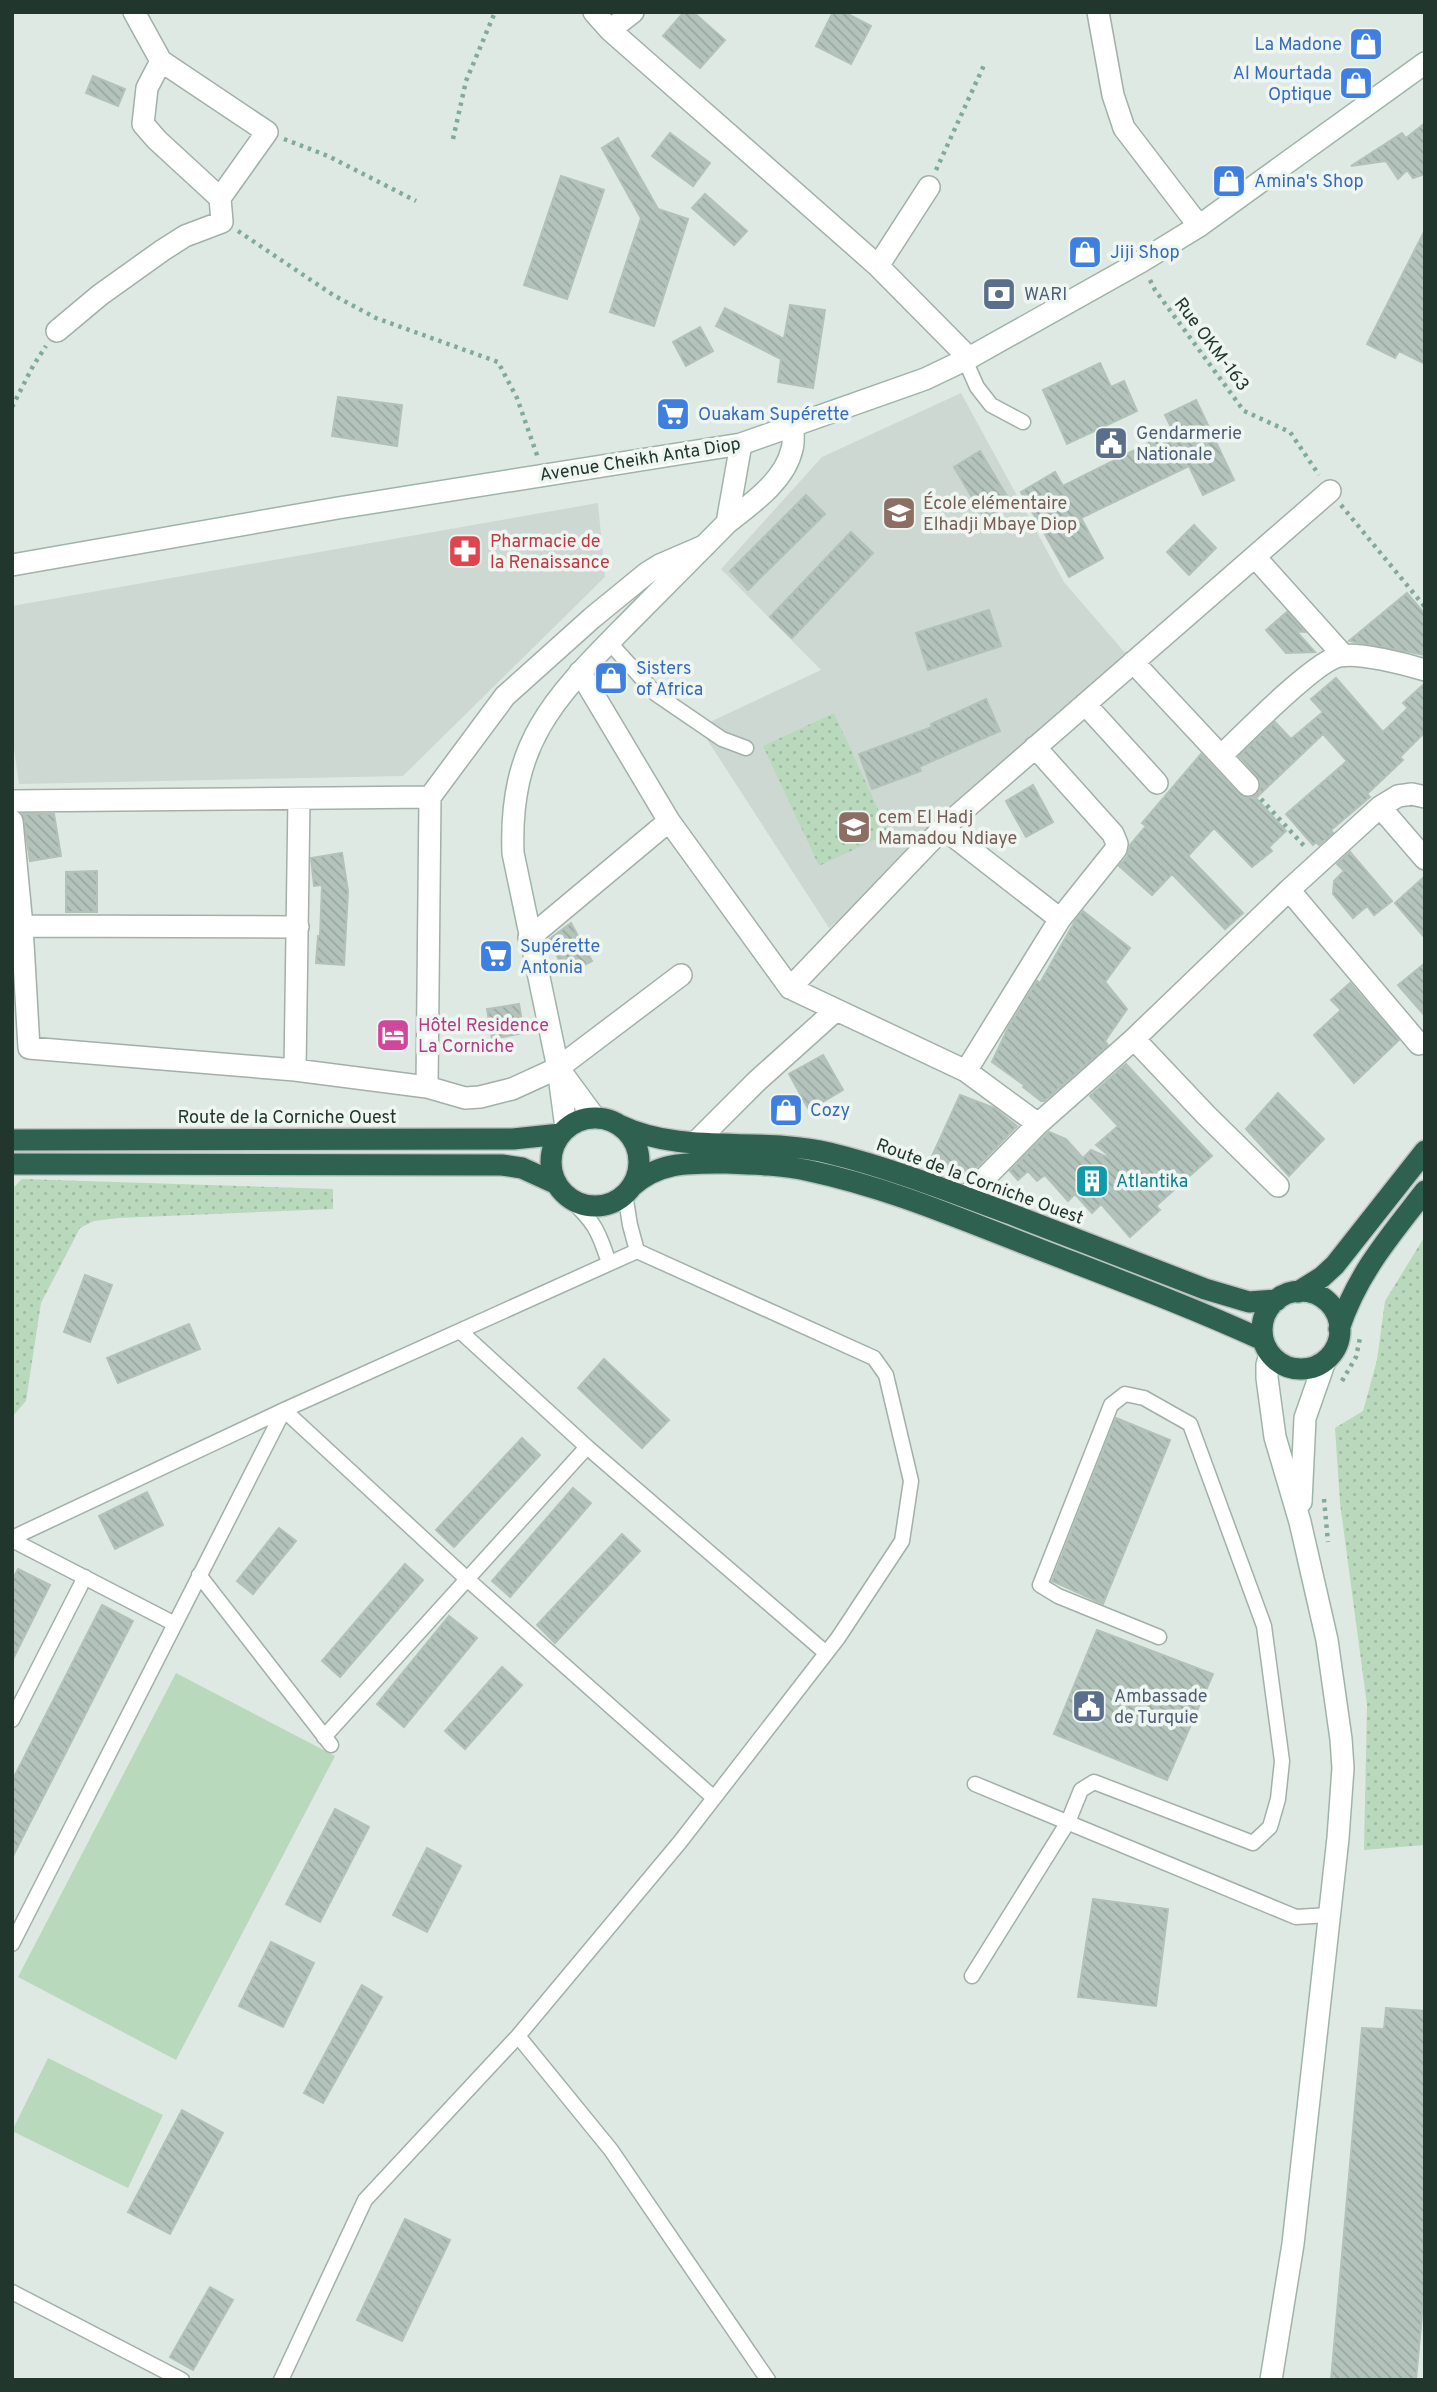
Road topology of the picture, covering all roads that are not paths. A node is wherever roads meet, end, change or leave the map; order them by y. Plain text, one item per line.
1 (134, 12) edge
2 (594, 12) edge
3 (633, 12) edge
4 (1098, 12) edge
5 (610, 30) junction
6 (161, 61) junction
7 (1425, 63) edge
8 (929, 187) road end
9 (220, 198) junction
10 (1199, 226) junction
11 (878, 266) junction
12 (57, 331) road end
13 (967, 359) junction
14 (1023, 422) dead end
15 (793, 427) junction
16 (741, 444) junction
17 (1330, 491) road end
18 (727, 523) junction
19 (704, 546) junction
20 (1255, 557) junction
21 (12, 565) edge
22 (609, 642) junction
23 (1343, 655) junction
24 (1133, 663) junction
25 (1425, 670) edge
26 (580, 672) junction
27 (1085, 704) junction
28 (1035, 747) junction
29 (746, 748) dead end
30 (1221, 756) junction
31 (1157, 783) dead end
32 (1248, 785) road end
33 (430, 797) junction
34 (1425, 797) edge
35 (299, 799) junction
36 (12, 801) edge
37 (1380, 807) junction
38 (12, 821) edge
39 (669, 821) junction
40 (943, 828) junction
41 (1425, 859) edge
42 (1289, 890) junction
43 (1060, 919) junction
44 (22, 926) junction
45 (298, 927) junction
46 (529, 938) junction
47 (681, 975) dead end
48 (790, 988) junction
49 (836, 1010) junction
50 (1134, 1039) junction
51 (1419, 1044) dead end
52 (558, 1068) junction
53 (295, 1070) junction
54 (966, 1071) junction
55 (427, 1087) junction
56 (595, 1118) junction
57 (1038, 1124) junction
58 (619, 1125) junction
59 (564, 1131) junction
60 (12, 1140) edge
61 (696, 1142) junction
62 (1425, 1152) edge
63 (12, 1164) edge
64 (1278, 1186) dead end
65 (562, 1191) junction
66 (628, 1191) junction
67 (1425, 1191) edge
68 (966, 1198) junction
69 (637, 1251) junction
70 (609, 1263) junction
71 (1298, 1292) junction
72 (1277, 1300) junction
73 (1350, 1328) junction
74 (460, 1331) junction
75 (1266, 1347) junction
76 (1325, 1361) junction
77 (284, 1410) junction
78 (587, 1447) junction
79 (1300, 1522) junction
80 (12, 1539) edge
81 (199, 1576) junction
82 (85, 1577) junction
83 (467, 1579) junction
84 (175, 1624) junction
85 (1159, 1637) dead end
86 (826, 1653) junction
87 (12, 1720) edge
88 (975, 1783) dead end
89 (713, 1798) junction
90 (1068, 1822) junction
91 (1329, 1915) junction
92 (12, 1944) edge
93 (972, 1976) dead end
94 (518, 2036) junction
95 (12, 2292) edge
96 (182, 2380) edge
97 (281, 2380) edge
98 (768, 2380) edge
99 (1271, 2380) edge

1 - 6 street
2 - 5 street
3 - 5 street
4 - 10 street
5 - 11 street
6 - 9 street
6 - 9 street
7 - 10 street, Avenue Cheikh Anta Diop
8 - 11 street
9 - 12 street
10 - 13 street, Avenue Cheikh Anta Diop
11 - 13 street
13 - 14 lane
13 - 15 street, Avenue Cheikh Anta Diop
15 - 16 street, Avenue Cheikh Anta Diop
15 - 18 street
16 - 18 street
16 - 21 street, Avenue Cheikh Anta Diop
17 - 20 street
18 - 19 street
19 - 22 street
19 - 33 street
20 - 23 street
20 - 24 street
22 - 26 street
22 - 29 lane
23 - 25 street
23 - 30 street
24 - 27 street
24 - 30 street
26 - 39 street
26 - 46 street
27 - 28 street
27 - 31 street
28 - 40 street
28 - 43 street
30 - 32 street
33 - 35 street
33 - 55 street
34 - 37 street
35 - 36 street
35 - 45 street
37 - 41 street
37 - 42 street
38 - 44 street
39 - 46 street
39 - 48 street
40 - 43 street
40 - 48 street
42 - 50 street
42 - 51 street
43 - 54 street
44 - 45 street
44 - 53 street
45 - 53 street
46 - 52 street
47 - 52 street
48 - 49 street
49 - 54 street
49 - 61 street
50 - 57 street
50 - 64 street
52 - 55 street
52 - 56 street
52 - 59 street
53 - 55 street
54 - 57 street
56 - 58 highway
56 - 59 highway
57 - 68 street
58 - 61 highway, Route de la Corniche Ouest
58 - 66 highway
59 - 60 highway, Route de la Corniche Ouest
59 - 65 highway
61 - 68 highway, Route de la Corniche Ouest
62 - 71 highway
63 - 65 highway
65 - 66 highway
65 - 70 lane
66 - 69 lane
66 - 75 highway
67 - 73 highway
68 - 72 highway, Route de la Corniche Ouest
69 - 70 lane
69 - 86 lane
70 - 74 lane
71 - 72 highway
71 - 73 highway
72 - 75 highway
73 - 76 highway
74 - 77 lane
74 - 78 lane
75 - 76 highway
75 - 79 street
76 - 79 street
77 - 80 lane
77 - 81 lane
77 - 83 lane
78 - 83 lane
78 - 86 lane
79 - 91 street
80 - 82 lane
81 - 83 lane
81 - 84 lane
82 - 84 lane
82 - 87 lane
83 - 89 lane
84 - 92 lane
85 - 90 lane
86 - 89 lane
88 - 90 lane
89 - 94 lane
90 - 91 lane
90 - 93 lane
91 - 99 street
94 - 97 lane
94 - 98 lane
95 - 96 lane

